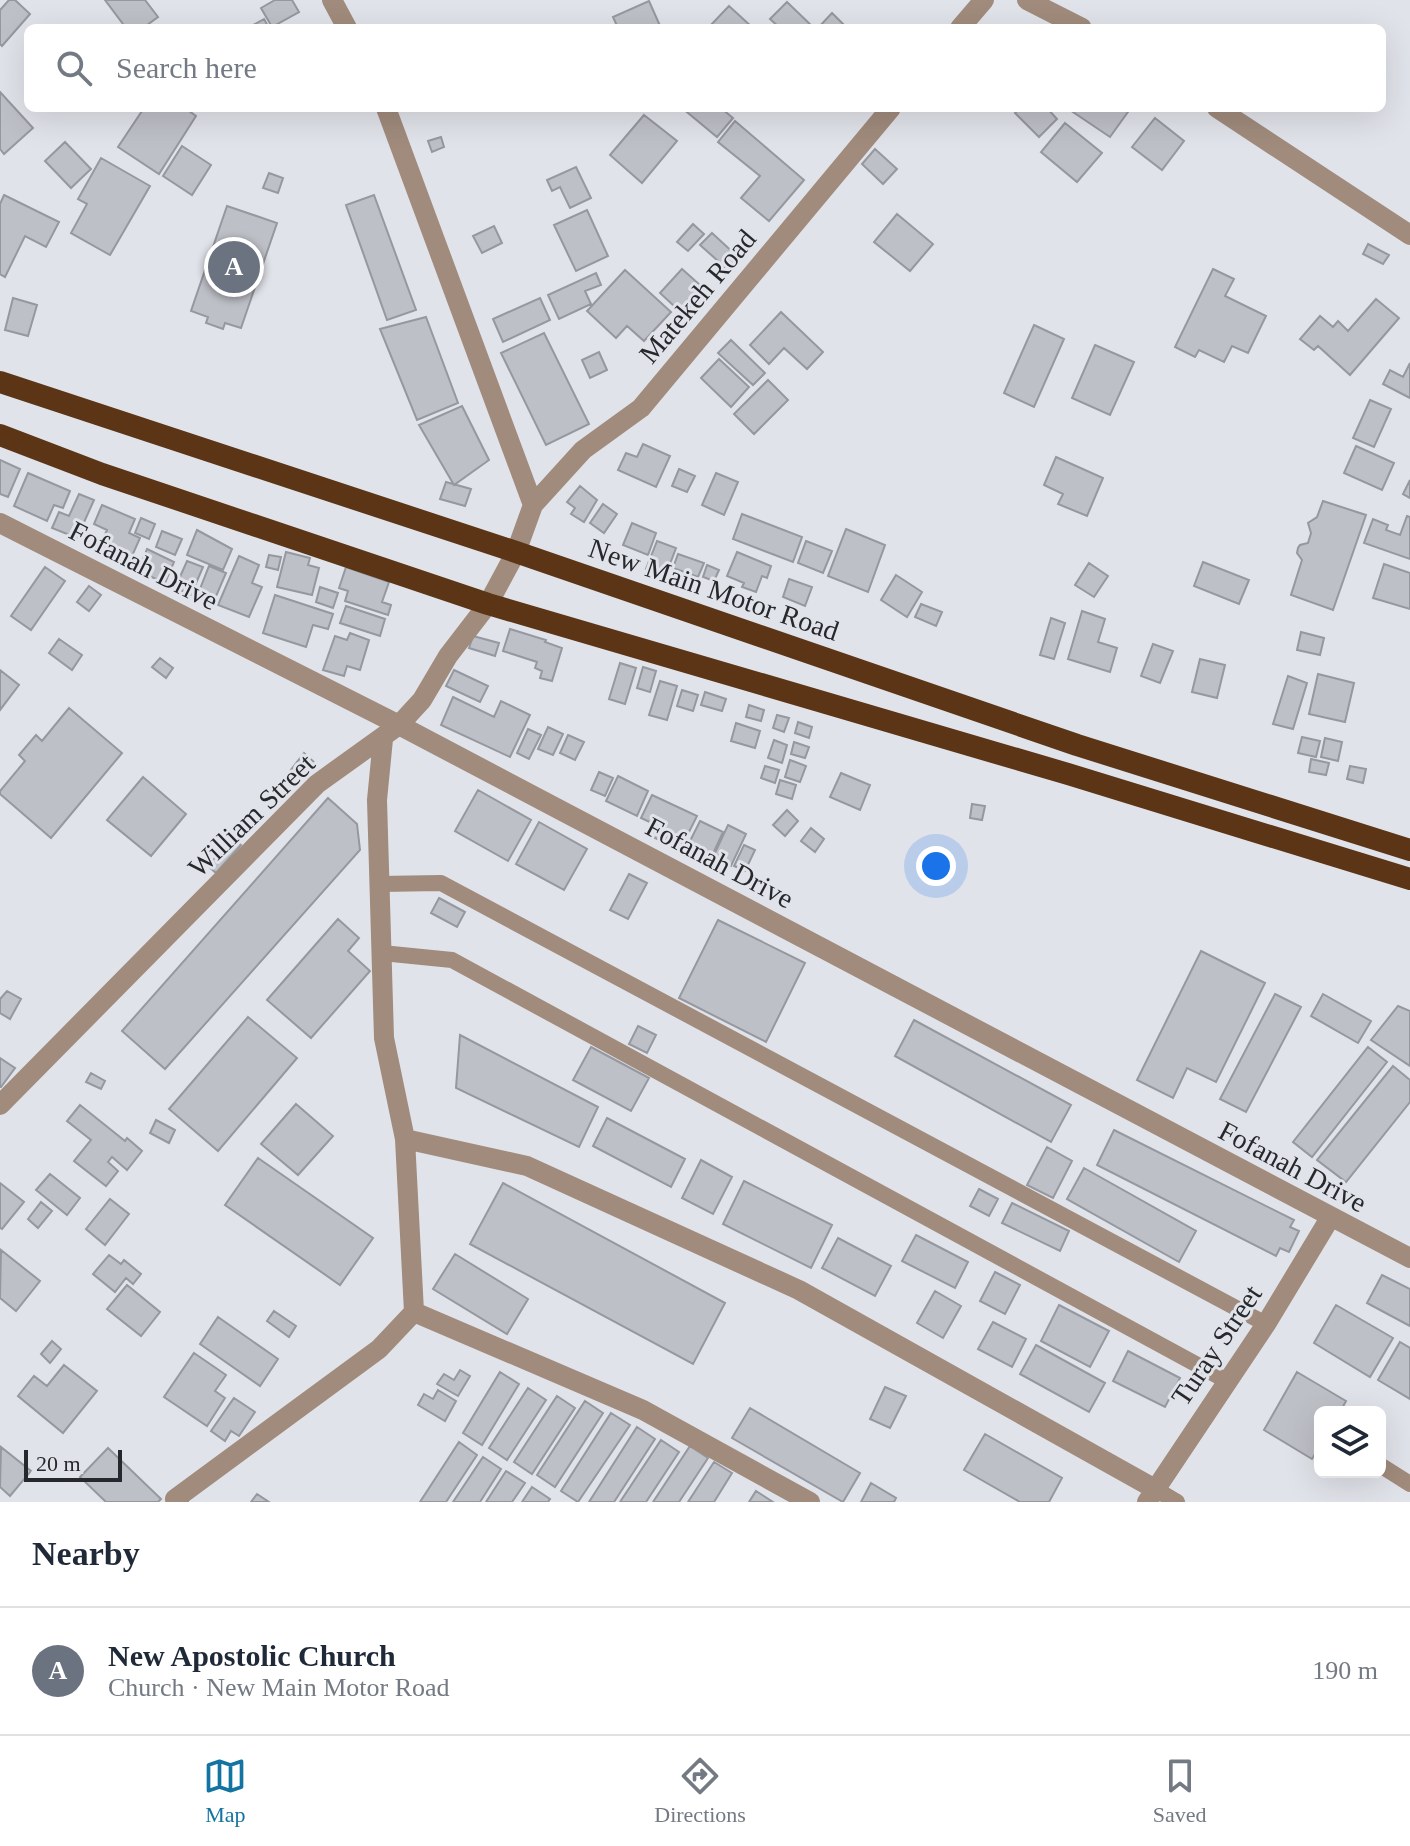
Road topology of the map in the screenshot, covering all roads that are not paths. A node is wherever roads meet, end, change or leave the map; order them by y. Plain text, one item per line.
1 (332, 0) edge
2 (984, 0) edge
3 (1027, 0) edge
4 (345, 24) edge
5 (963, 24) edge
6 (1074, 24) edge
7 (387, 112) edge
8 (888, 112) edge
9 (1223, 112) edge
10 (1410, 235) edge
11 (0, 382) edge
12 (0, 435) edge
13 (533, 505) junction
14 (0, 523) edge
15 (516, 552) junction
16 (488, 604) junction
17 (399, 725) junction
18 (383, 739) junction
19 (1410, 850) edge
20 (1410, 879) edge
21 (379, 884) junction
22 (382, 953) junction
23 (0, 1105) edge
24 (405, 1139) junction
25 (1330, 1218) junction
26 (1410, 1258) edge
27 (414, 1312) junction
28 (1266, 1324) junction
29 (1227, 1381) junction
30 (1386, 1469) edge
31 (1410, 1484) edge
32 (1151, 1495) edge
33 (175, 1501) edge
34 (810, 1502) edge
35 (1177, 1502) edge

1 - 4 street
2 - 5 street
3 - 6 street
7 - 13 street
8 - 13 street, Matekeh Road
9 - 10 street
11 - 15 highway, New Main Motor Road
12 - 16 highway
13 - 15 street, William Street
14 - 17 street, Fofanah Drive
15 - 16 street, William Street
15 - 19 highway, New Main Motor Road
16 - 17 street, William Street
16 - 20 highway
17 - 18 street, William Street
17 - 25 street, Fofanah Drive
18 - 21 street
18 - 23 street, William Street
21 - 22 street
21 - 28 lane
22 - 24 street
22 - 29 lane
24 - 27 street
24 - 32 street
25 - 26 street, Fofanah Drive
25 - 28 street, Turay Street
27 - 33 street
27 - 34 street
28 - 29 street, Turay Street
29 - 32 street, Turay Street
30 - 31 lane
32 - 35 lane

